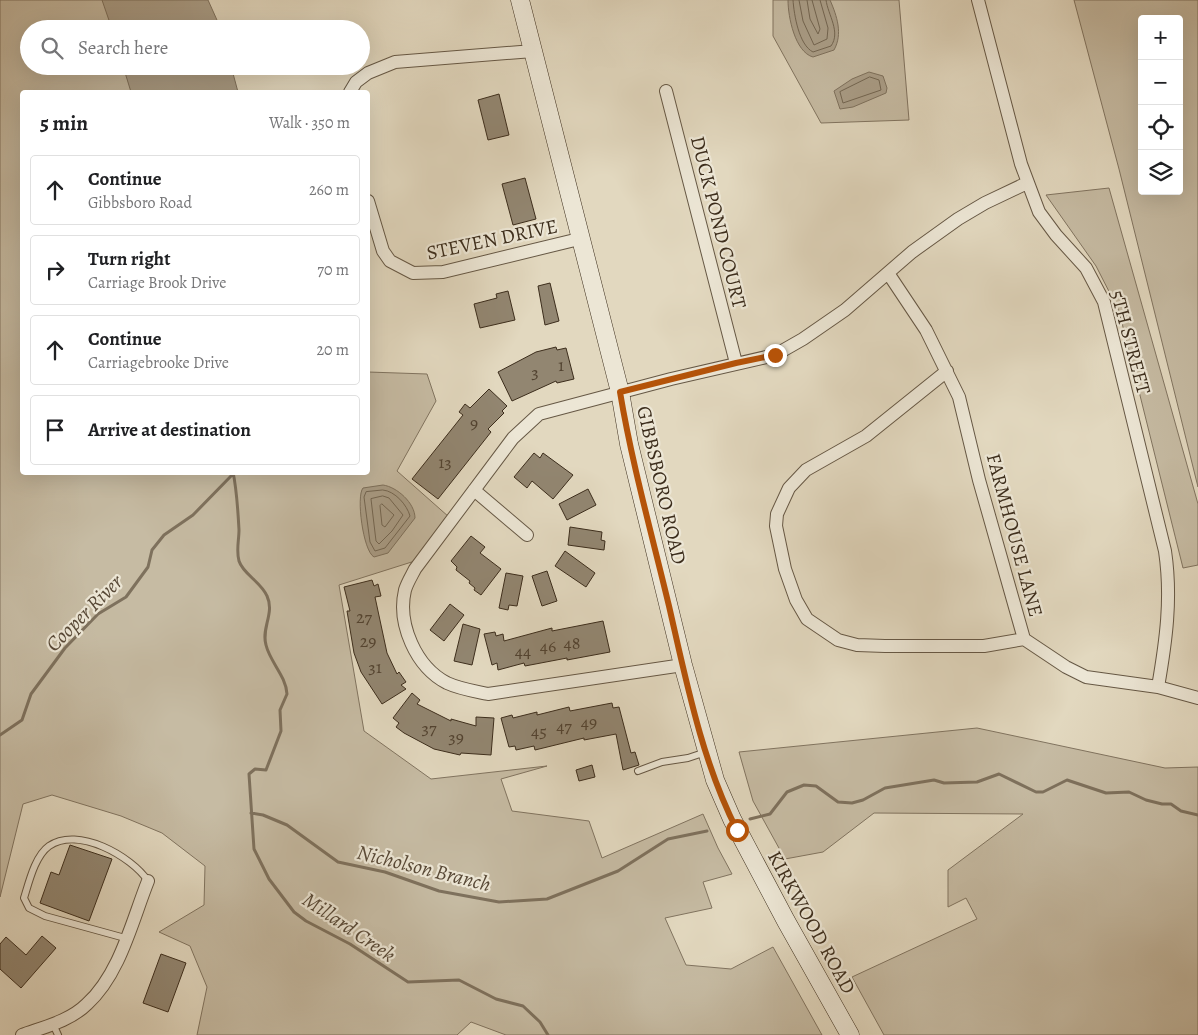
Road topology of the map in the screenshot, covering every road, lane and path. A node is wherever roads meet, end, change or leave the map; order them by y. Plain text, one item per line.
1 (520, 0) edge
2 (978, 0) edge
3 (533, 51) junction
4 (370, 73) edge
5 (366, 75) edge
6 (351, 90) edge
7 (666, 91) dead end
8 (1027, 184) junction
9 (370, 208) edge
10 (579, 239) junction
11 (888, 273) junction
12 (736, 363) junction
13 (946, 371) junction
14 (620, 392) junction
15 (474, 490) junction
16 (527, 535) dead end
17 (1024, 639) junction
18 (683, 665) junction
19 (1158, 687) junction
20 (1198, 698) edge
21 (707, 752) junction
22 (638, 771) dead end
23 (737, 830) joint
24 (148, 881) joint
25 (125, 938) junction
26 (55, 1030) edge
27 (22, 1035) edge
28 (850, 1035) edge

1 - 3 street, GIBBSBORO ROAD
2 - 8 street, 5TH STREET
3 - 4 street
3 - 10 street, GIBBSBORO ROAD
5 - 6 street
7 - 12 street, DUCK POND COURT
8 - 11 street
8 - 19 street, 5TH STREET
9 - 10 street, STEVEN DRIVE
10 - 14 street, GIBBSBORO ROAD
11 - 12 street
11 - 13 street, FARMHOUSE LANE
12 - 14 street
13 - 17 street, FARMHOUSE LANE
13 - 17 street
14 - 15 street
14 - 18 street, GIBBSBORO ROAD
15 - 16 street
15 - 18 street
17 - 19 street, FARMHOUSE LANE
18 - 21 street, GIBBSBORO ROAD
19 - 20 street, FARMHOUSE LANE
21 - 22 lane
21 - 23 street, GIBBSBORO ROAD
23 - 28 street, KIRKWOOD ROAD
24 - 25 street
24 - 25 lane
25 - 26 street
26 - 27 street

